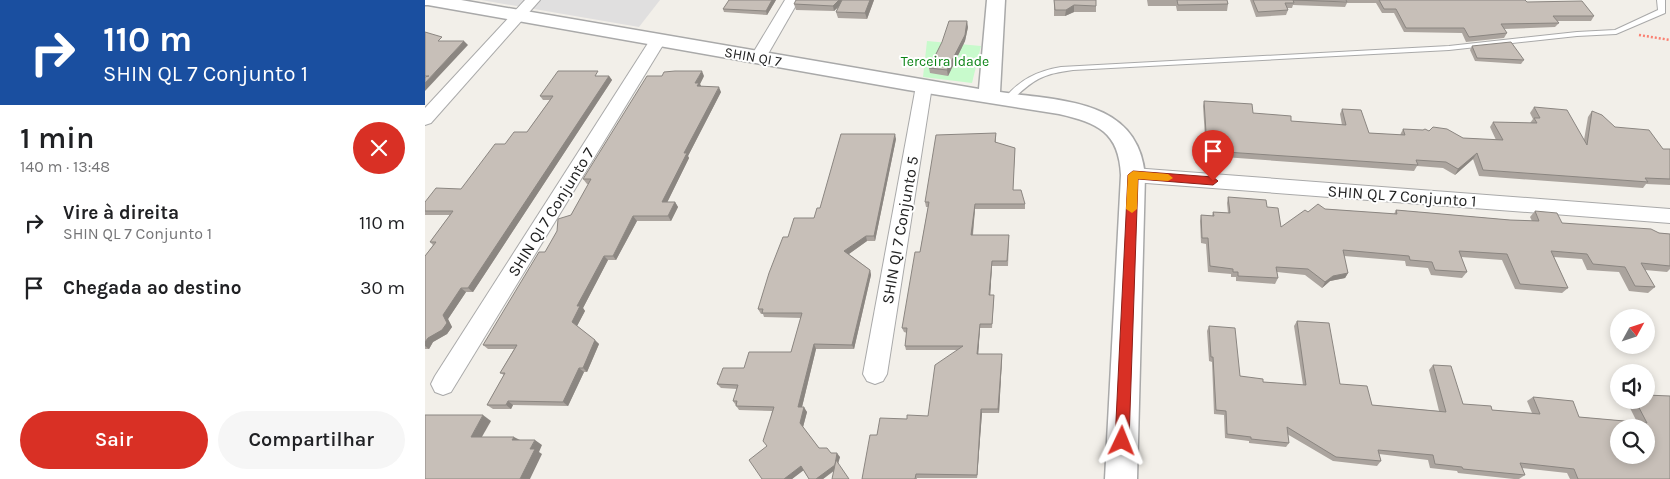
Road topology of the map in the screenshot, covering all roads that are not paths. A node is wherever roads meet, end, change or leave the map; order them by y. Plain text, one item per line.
1 (428, 0) edge
2 (533, 0) edge
3 (792, 0) edge
4 (996, 0) edge
5 (1661, 0) edge
6 (518, 15) junction
7 (658, 40) junction
8 (758, 58) junction
9 (924, 86) junction
10 (425, 94) edge
11 (447, 94) junction
12 (999, 98) junction
13 (425, 119) edge
14 (1133, 175) junction
15 (1670, 216) edge
16 (875, 374) dead end
17 (443, 384) dead end
18 (1121, 479) edge

1 - 6 street, SHIN QI 7
2 - 6 street
3 - 8 street
4 - 12 street
5 - 12 lane
6 - 7 street, SHIN QI 7
6 - 11 street
7 - 8 street, SHIN QI 7
7 - 17 street, SHIN QI 7 Conjunto 7
8 - 9 street, SHIN QI 7
9 - 12 street, SHIN QI 7
9 - 16 street, SHIN QI 7 Conjunto 5
10 - 11 street
11 - 13 street
12 - 14 street, SHIN QI 7
14 - 15 street, SHIN QL 7 Conjunto 1
14 - 18 street, SHIN QI 7

